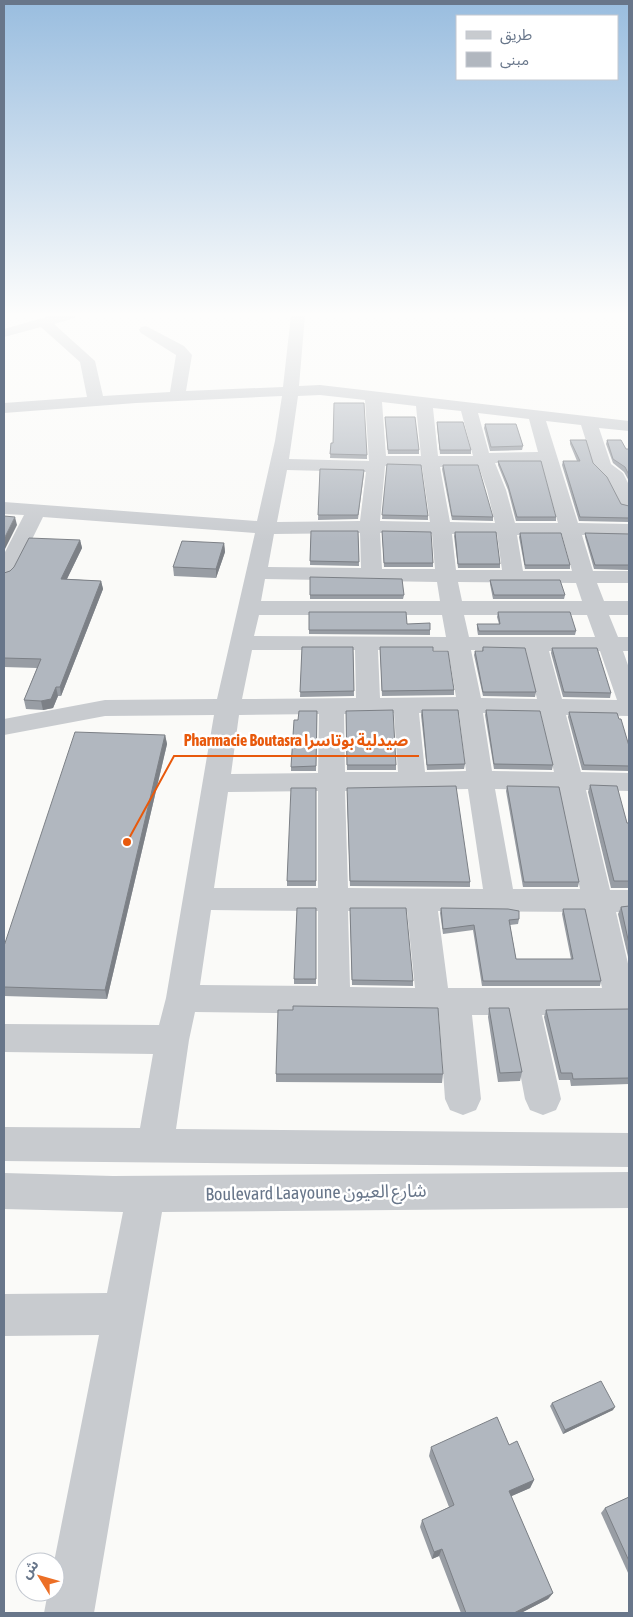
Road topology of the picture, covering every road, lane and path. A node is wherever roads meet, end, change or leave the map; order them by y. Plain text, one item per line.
1 (94, 390) edge
2 (178, 390) edge
3 (282, 390) edge
4 (291, 390) edge
5 (324, 390) edge
6 (177, 396) junction
7 (373, 396) junction
8 (96, 401) junction
9 (424, 402) junction
10 (468, 407) junction
11 (4, 408) edge
12 (536, 415) junction
13 (588, 421) junction
14 (629, 426) edge
15 (550, 457) junction
16 (484, 460) junction
17 (430, 461) junction
18 (279, 464) junction
19 (377, 464) junction
20 (629, 503) edge
21 (4, 508) edge
22 (36, 511) junction
23 (369, 527) junction
24 (441, 527) junction
25 (266, 528) junction
26 (507, 528) junction
27 (569, 530) junction
28 (629, 530) edge
29 (257, 573) junction
30 (4, 574) edge
31 (372, 574) junction
32 (446, 576) junction
33 (584, 576) junction
34 (513, 577) junction
35 (629, 577) edge
36 (249, 608) junction
37 (452, 608) junction
38 (596, 608) junction
39 (629, 608) edge
40 (241, 643) junction
41 (366, 643) junction
42 (458, 644) junction
43 (619, 644) edge
44 (536, 645) junction
45 (629, 700) edge
46 (406, 705) junction
47 (470, 705) junction
48 (331, 706) junction
49 (368, 706) junction
50 (228, 707) junction
51 (552, 707) junction
52 (629, 708) edge
53 (4, 727) edge
54 (480, 780) junction
55 (570, 780) junction
56 (412, 781) junction
57 (629, 782) edge
58 (215, 783) junction
59 (331, 783) junction
60 (197, 899) junction
61 (334, 900) junction
62 (421, 900) junction
63 (500, 900) junction
64 (597, 900) junction
65 (629, 901) edge
66 (182, 998) junction
67 (334, 999) junction
68 (625, 1001) edge
69 (443, 1002) junction
70 (523, 1002) junction
71 (4, 1038) edge
72 (172, 1040) junction
73 (463, 1099) dead end
74 (543, 1099) dead end
75 (4, 1144) edge
76 (155, 1146) junction
77 (629, 1150) edge
78 (629, 1190) edge
79 (4, 1191) edge
80 (146, 1193) junction
81 (124, 1314) junction
82 (4, 1315) edge
83 (69, 1613) edge

1 - 8 street
2 - 6 street
3 - 6 street
4 - 18 street
5 - 7 street
6 - 8 street
7 - 9 street
7 - 19 street
8 - 11 street
9 - 10 street
9 - 17 street
10 - 12 street
10 - 16 street
12 - 13 street
12 - 15 street
13 - 14 street
13 - 20 street
15 - 16 street
15 - 27 street
16 - 17 street
16 - 26 street
17 - 19 street
17 - 24 street
18 - 19 street
18 - 25 street
19 - 23 street
21 - 22 street
22 - 25 street
22 - 30 street
23 - 24 street
23 - 25 street
23 - 31 street
24 - 26 street
24 - 32 street
25 - 29 street
26 - 27 street
26 - 34 street
27 - 28 street
27 - 33 street
29 - 31 street
29 - 36 street
31 - 32 street
32 - 34 street
32 - 37 street
33 - 34 street
33 - 35 street
33 - 38 street
36 - 37 street
36 - 40 street
37 - 38 street
37 - 42 street
38 - 39 street
38 - 43 street
40 - 41 street
40 - 50 street
41 - 42 street
41 - 49 street
42 - 44 street
42 - 47 street
43 - 44 street
43 - 45 street
44 - 51 street
46 - 47 street
46 - 49 street
46 - 56 street
47 - 51 street
47 - 54 street
48 - 49 street
48 - 50 street
48 - 59 street
50 - 53 street
50 - 58 street
51 - 52 street
51 - 55 street
54 - 55 street
54 - 56 street
54 - 63 street
55 - 57 street
55 - 64 street
56 - 59 street
58 - 59 street
58 - 60 street
59 - 61 street
60 - 61 street
60 - 66 street
61 - 62 street
61 - 67 street
62 - 63 street
62 - 69 street
63 - 64 street
64 - 65 street
64 - 68 street
66 - 67 street
66 - 72 street
67 - 69 street
68 - 70 street
69 - 70 street
69 - 73 street
70 - 74 street
71 - 72 street
72 - 76 street
75 - 76 street
76 - 77 street
78 - 80 street, Boulevard Laayoune شارع العيون
79 - 80 street, Boulevard Laayoune شارع العيون
80 - 81 street
81 - 82 street
81 - 83 street

